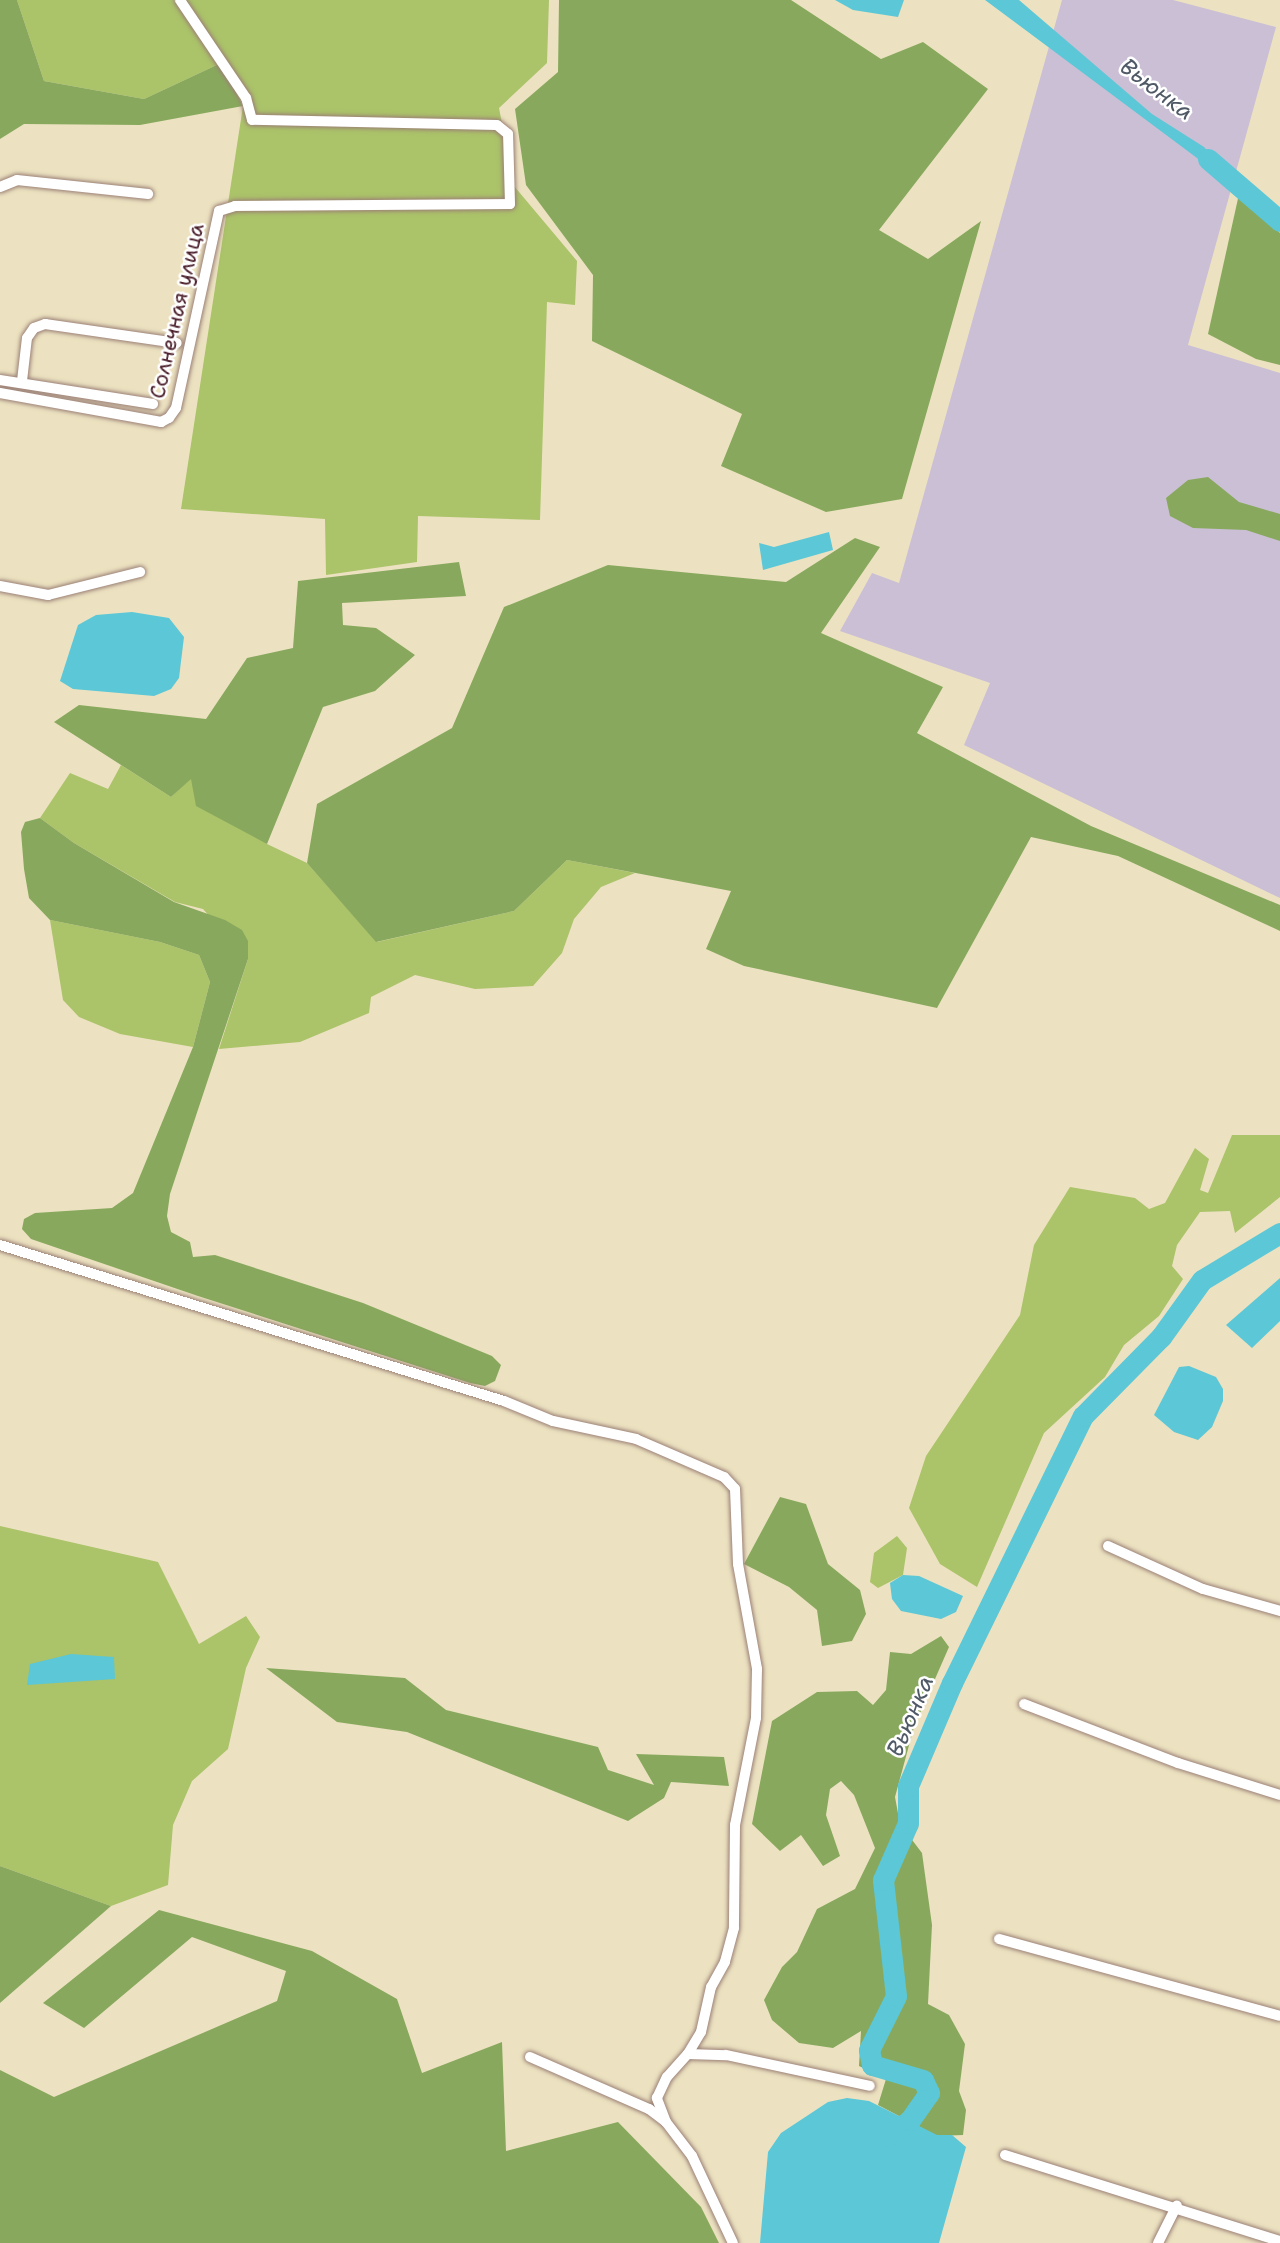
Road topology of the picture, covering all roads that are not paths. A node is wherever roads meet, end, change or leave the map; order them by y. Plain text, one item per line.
1 (180, 0) edge
2 (0, 187) edge
3 (148, 194) dead end
4 (177, 343) dead end
5 (0, 380) edge
6 (22, 382) junction
7 (0, 393) edge
8 (153, 404) dead end
9 (140, 572) dead end
10 (0, 586) edge
11 (0, 1245) edge
12 (1108, 1546) dead end
13 (1280, 1611) edge
14 (1024, 1704) dead end
15 (1280, 1795) edge
16 (999, 1939) dead end
17 (1280, 2016) edge
18 (688, 2054) junction
19 (530, 2057) dead end
20 (870, 2085) dead end
21 (666, 2122) junction
22 (1005, 2155) dead end
23 (1177, 2205) junction
24 (1280, 2241) edge
25 (733, 2243) edge
26 (1158, 2243) edge

1 - 7 street, Солнечная улица
2 - 3 street
4 - 6 street
5 - 6 street
6 - 8 street
9 - 10 street
11 - 18 street
12 - 13 street
14 - 15 street
16 - 17 street
18 - 20 street
18 - 21 street
19 - 21 street
21 - 25 street
22 - 23 street
23 - 24 street
23 - 26 street

